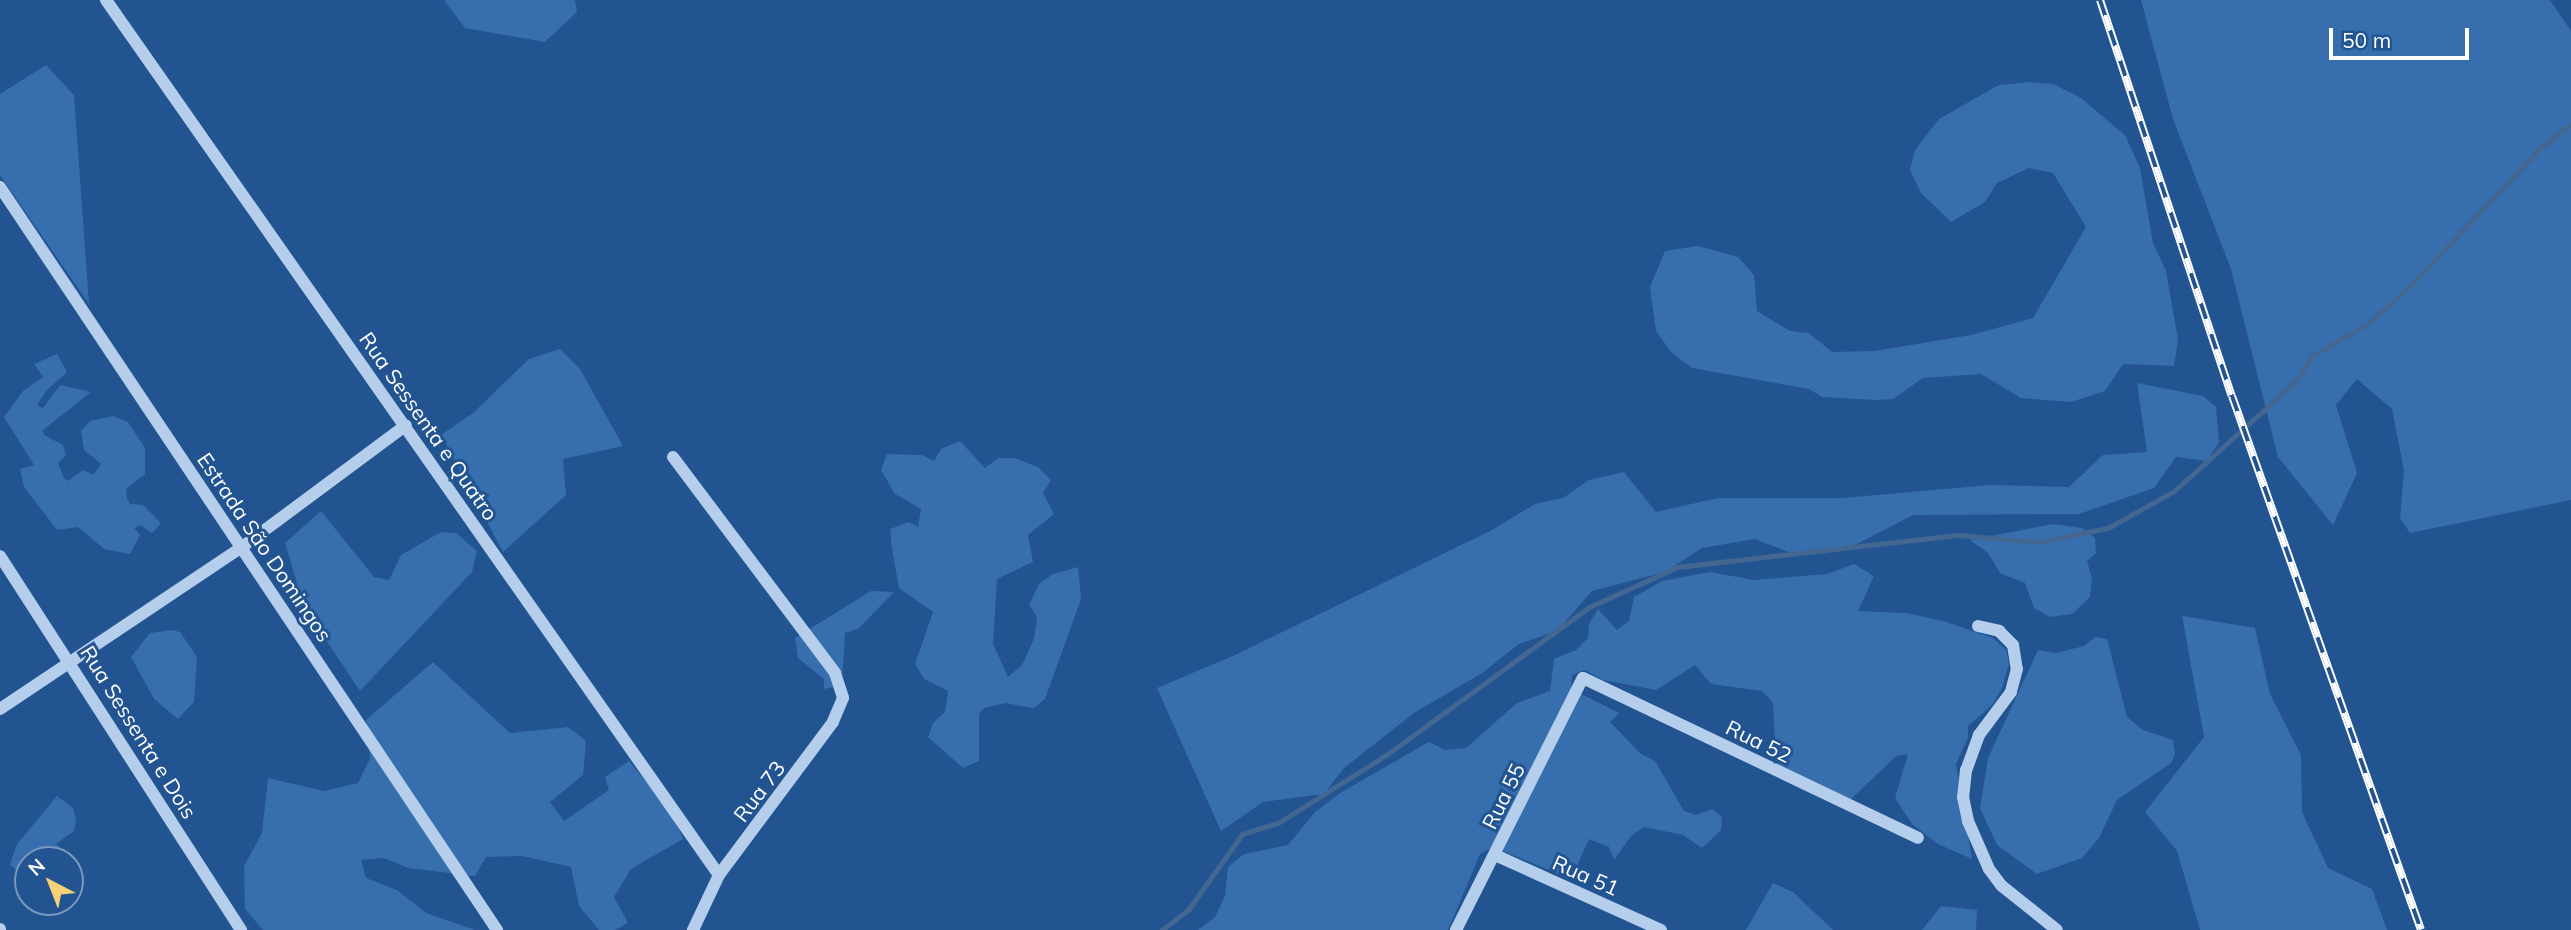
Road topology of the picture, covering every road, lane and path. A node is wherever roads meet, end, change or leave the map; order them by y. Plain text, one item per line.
1 (106, 0) edge
2 (0, 187) edge
3 (406, 425) junction
4 (673, 457) dead end
5 (242, 547) junction
6 (0, 556) edge
7 (1978, 626) dead end
8 (72, 661) junction
9 (1583, 678) joint
10 (0, 709) edge
11 (1918, 838) dead end
12 (1496, 855) junction
13 (719, 875) junction
14 (241, 930) edge
15 (497, 930) edge
16 (693, 930) edge
17 (1456, 930) edge
18 (1661, 930) edge
19 (2057, 930) edge

1 - 3 street, Rua Sessenta e Quatro
2 - 5 street, Estrada São Domingos
3 - 5 street
3 - 13 street, Rua Sessenta e Quatro
4 - 13 street, Rua 73
5 - 8 street
5 - 15 street, Estrada São Domingos
6 - 8 street, Rua Sessenta e Dois
7 - 19 street
8 - 10 street
8 - 14 street, Rua Sessenta e Dois
9 - 11 street, Rua 52
9 - 12 street, Rua 55
12 - 17 street, Rua 55
12 - 18 street, Rua 51
13 - 16 street, Rua 73

